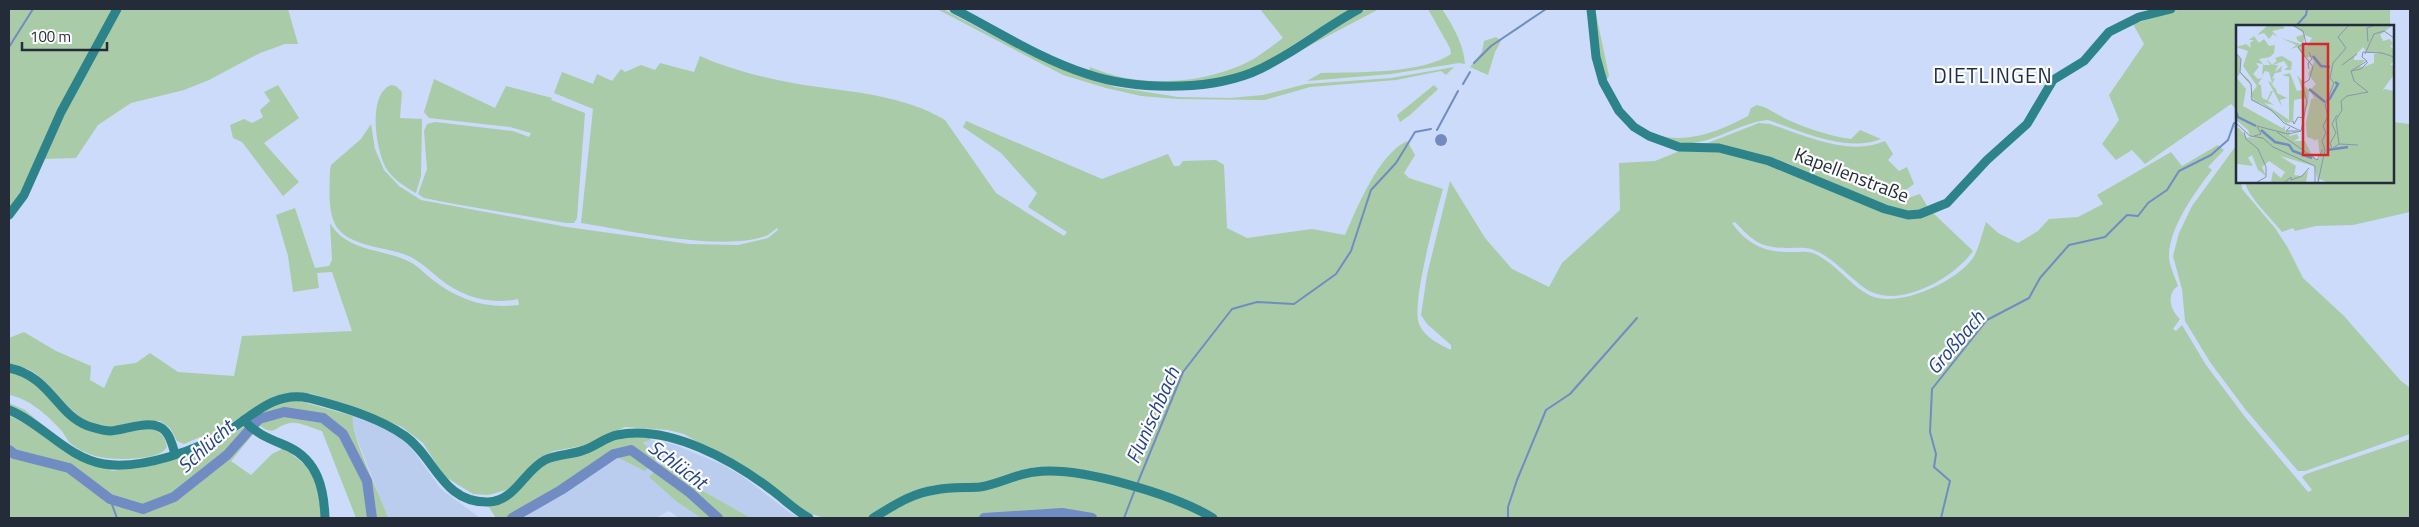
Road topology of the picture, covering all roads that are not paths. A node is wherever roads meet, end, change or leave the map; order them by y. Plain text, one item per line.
1 (117, 9) edge
2 (954, 9) edge
3 (1358, 9) edge
4 (1591, 9) edge
5 (2171, 9) edge
6 (9, 215) edge
7 (9, 368) edge
8 (9, 410) edge
9 (245, 422) junction
10 (175, 454) junction
11 (325, 518) edge
12 (809, 518) edge
13 (873, 518) edge
14 (1213, 518) edge

1 - 6 street
2 - 3 street
4 - 5 street, Kapellenstraße
7 - 10 street
8 - 10 street
9 - 10 street
9 - 11 street
9 - 12 street
13 - 14 street

